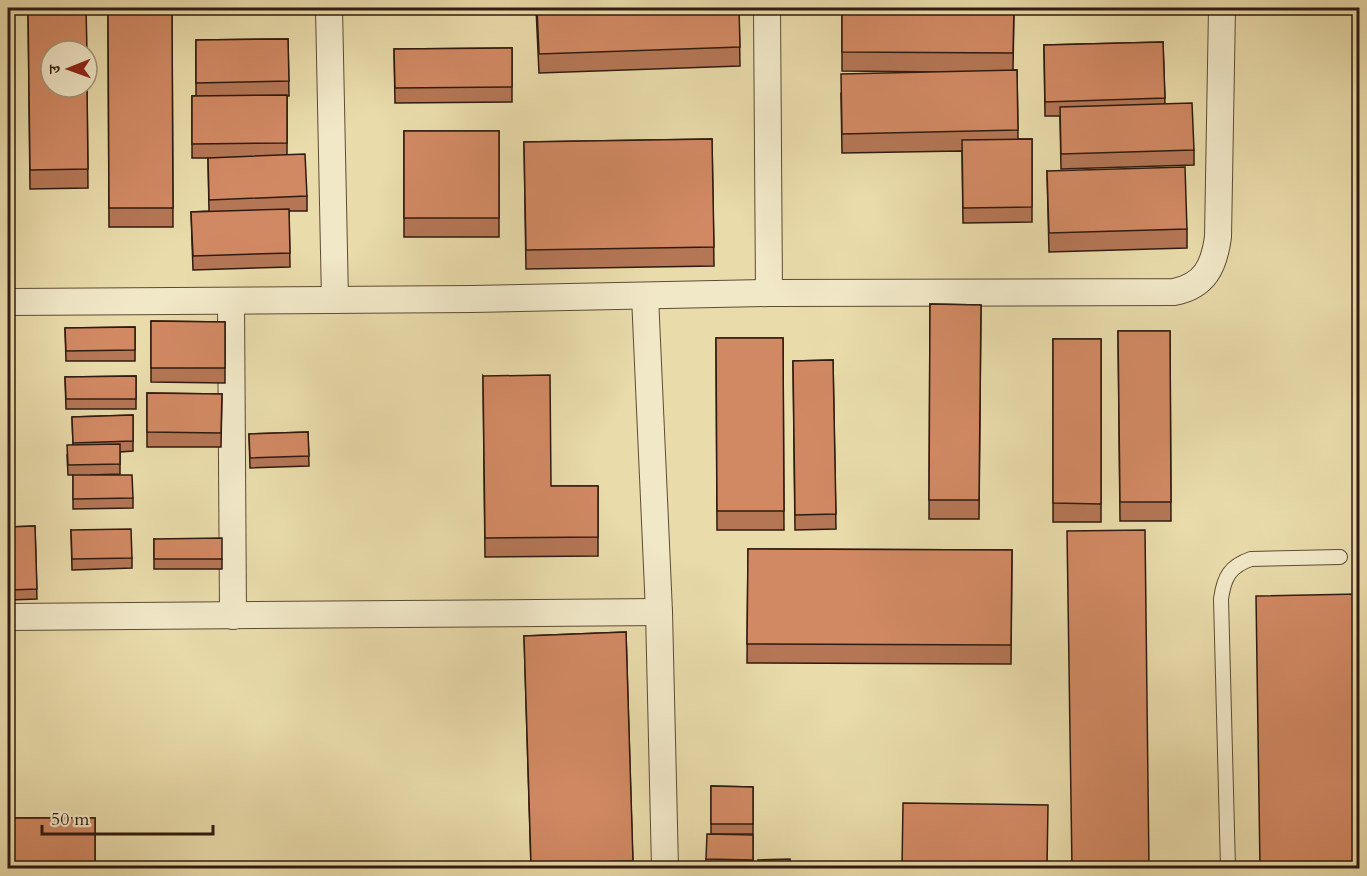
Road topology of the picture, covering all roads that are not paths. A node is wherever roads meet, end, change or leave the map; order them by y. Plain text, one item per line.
1 (329, 8) edge
2 (766, 8) edge
3 (1222, 8) edge
4 (769, 292) junction
5 (645, 296) junction
6 (335, 300) junction
7 (231, 301) junction
8 (8, 302) edge
9 (1340, 557) dead end
10 (659, 612) junction
11 (233, 616) junction
12 (8, 617) edge
13 (665, 868) edge
14 (1228, 868) edge

1 - 6 street
2 - 4 street
3 - 4 street
4 - 5 street
5 - 6 street
5 - 10 street
6 - 7 street
7 - 8 street
7 - 11 street
9 - 14 lane
10 - 11 street
10 - 13 street
11 - 12 street

